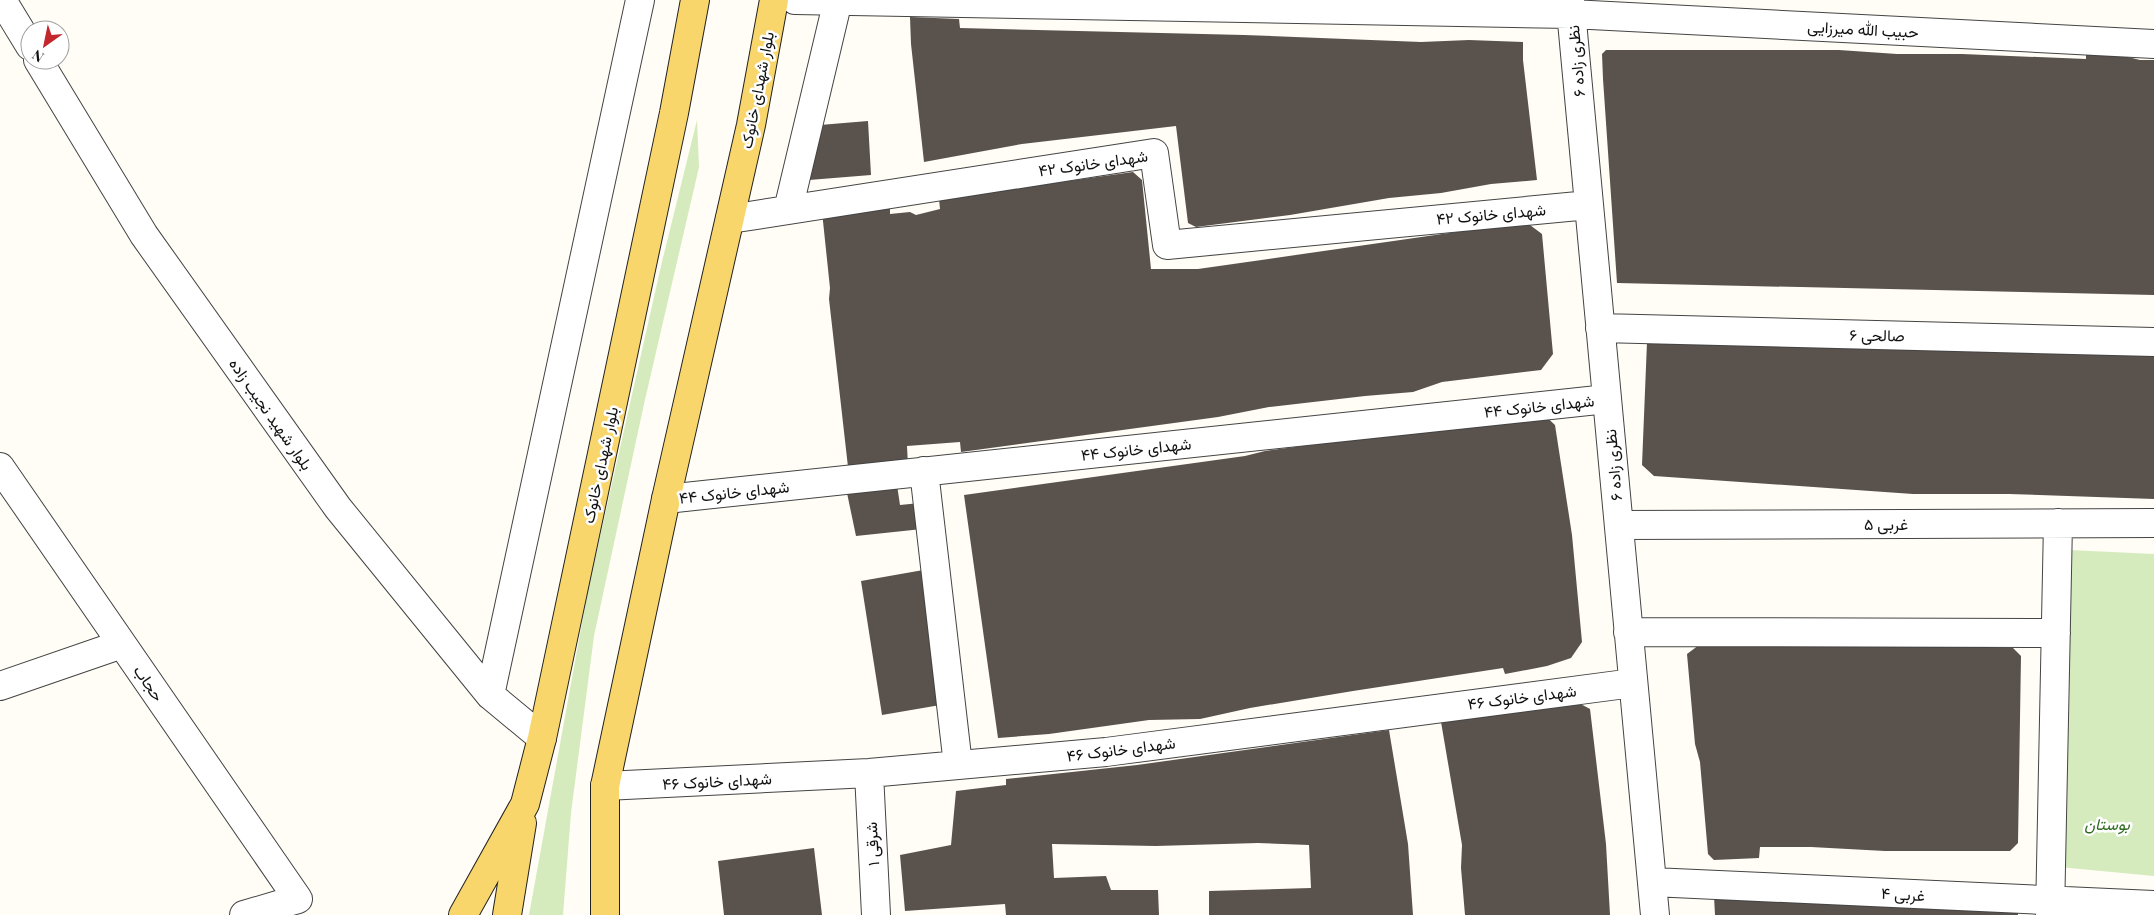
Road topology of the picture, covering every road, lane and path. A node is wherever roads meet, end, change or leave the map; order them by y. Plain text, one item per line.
1 (2, 0) edge
2 (640, 0) edge
3 (695, 0) edge
4 (774, 0) edge
5 (795, 0) edge
6 (838, 1) edge
7 (1571, 7) edge
8 (20, 30) edge
9 (2154, 44) edge
10 (44, 70) edge
11 (1589, 205) junction
12 (788, 210) junction
13 (730, 219) junction
14 (1600, 328) junction
15 (2154, 342) edge
16 (1607, 399) junction
17 (0, 467) edge
18 (924, 471) junction
19 (666, 499) junction
20 (2154, 523) edge
21 (2058, 524) junction
22 (1619, 525) junction
23 (1628, 632) junction
24 (2056, 633) junction
25 (122, 644) junction
26 (1633, 683) junction
27 (0, 686) edge
28 (490, 695) junction
29 (542, 738) junction
30 (958, 765) junction
31 (869, 773) junction
32 (605, 786) junction
33 (525, 804) junction
34 (1652, 882) junction
35 (2154, 905) edge
36 (2051, 908) edge
37 (244, 915) edge
38 (463, 915) edge
39 (507, 915) edge
40 (604, 915) edge
41 (876, 915) edge
42 (1655, 915) edge

1 - 8 street
2 - 28 street
3 - 29 main road, بلوار شهدای خانوک
4 - 13 main road, بلوار شهدای خانوک
5 - 6 street, حبیب الله میرزایی
6 - 7 street, حبیب الله میرزایی
6 - 12 street
7 - 9 street, حبیب الله میرزایی
7 - 11 street, نظری زاده ۶
10 - 28 street, بلوار شهید نجیب زاده
11 - 12 street, شهدای خانوک ۴۲
11 - 14 street, نظری زاده ۶
12 - 13 street, شهدای خانوک ۴۲
13 - 19 main road, بلوار شهدای خانوک
14 - 15 street, ۶ صالحی
14 - 16 street, نظری زاده ۶
16 - 18 street, ۴۴ شهدای خانوک
16 - 22 street, نظری زاده ۶
17 - 25 street, حجاب
18 - 19 street, ۴۴ شهدای خانوک
18 - 30 street
19 - 32 main road, بلوار شهدای خانوک
20 - 21 street, ۵ غربی
21 - 22 street, ۵ غربی
21 - 24 street
22 - 23 street, نظری زاده ۶
23 - 24 street
23 - 26 street, نظری زاده ۶
24 - 36 street
25 - 27 street
25 - 37 street, حجاب
26 - 30 street, ۴۶ شهدای خانوک
26 - 34 street, نظری زاده ۶
28 - 29 street, بلوار شهید نجیب زاده
29 - 33 main road, بلوار شهدای خانوک
30 - 31 street, ۴۶ شهدای خانوک
31 - 32 street, ۴۶ شهدای خانوک
31 - 41 street, شرقی ۱
32 - 40 main road, بلوار شهدای خانوک
33 - 38 main road, بلوار شهدای خانوک
33 - 39 main road
34 - 36 street, ۴ غربی
34 - 42 street, نظری زاده ۶
35 - 36 street, ۴ غربی

